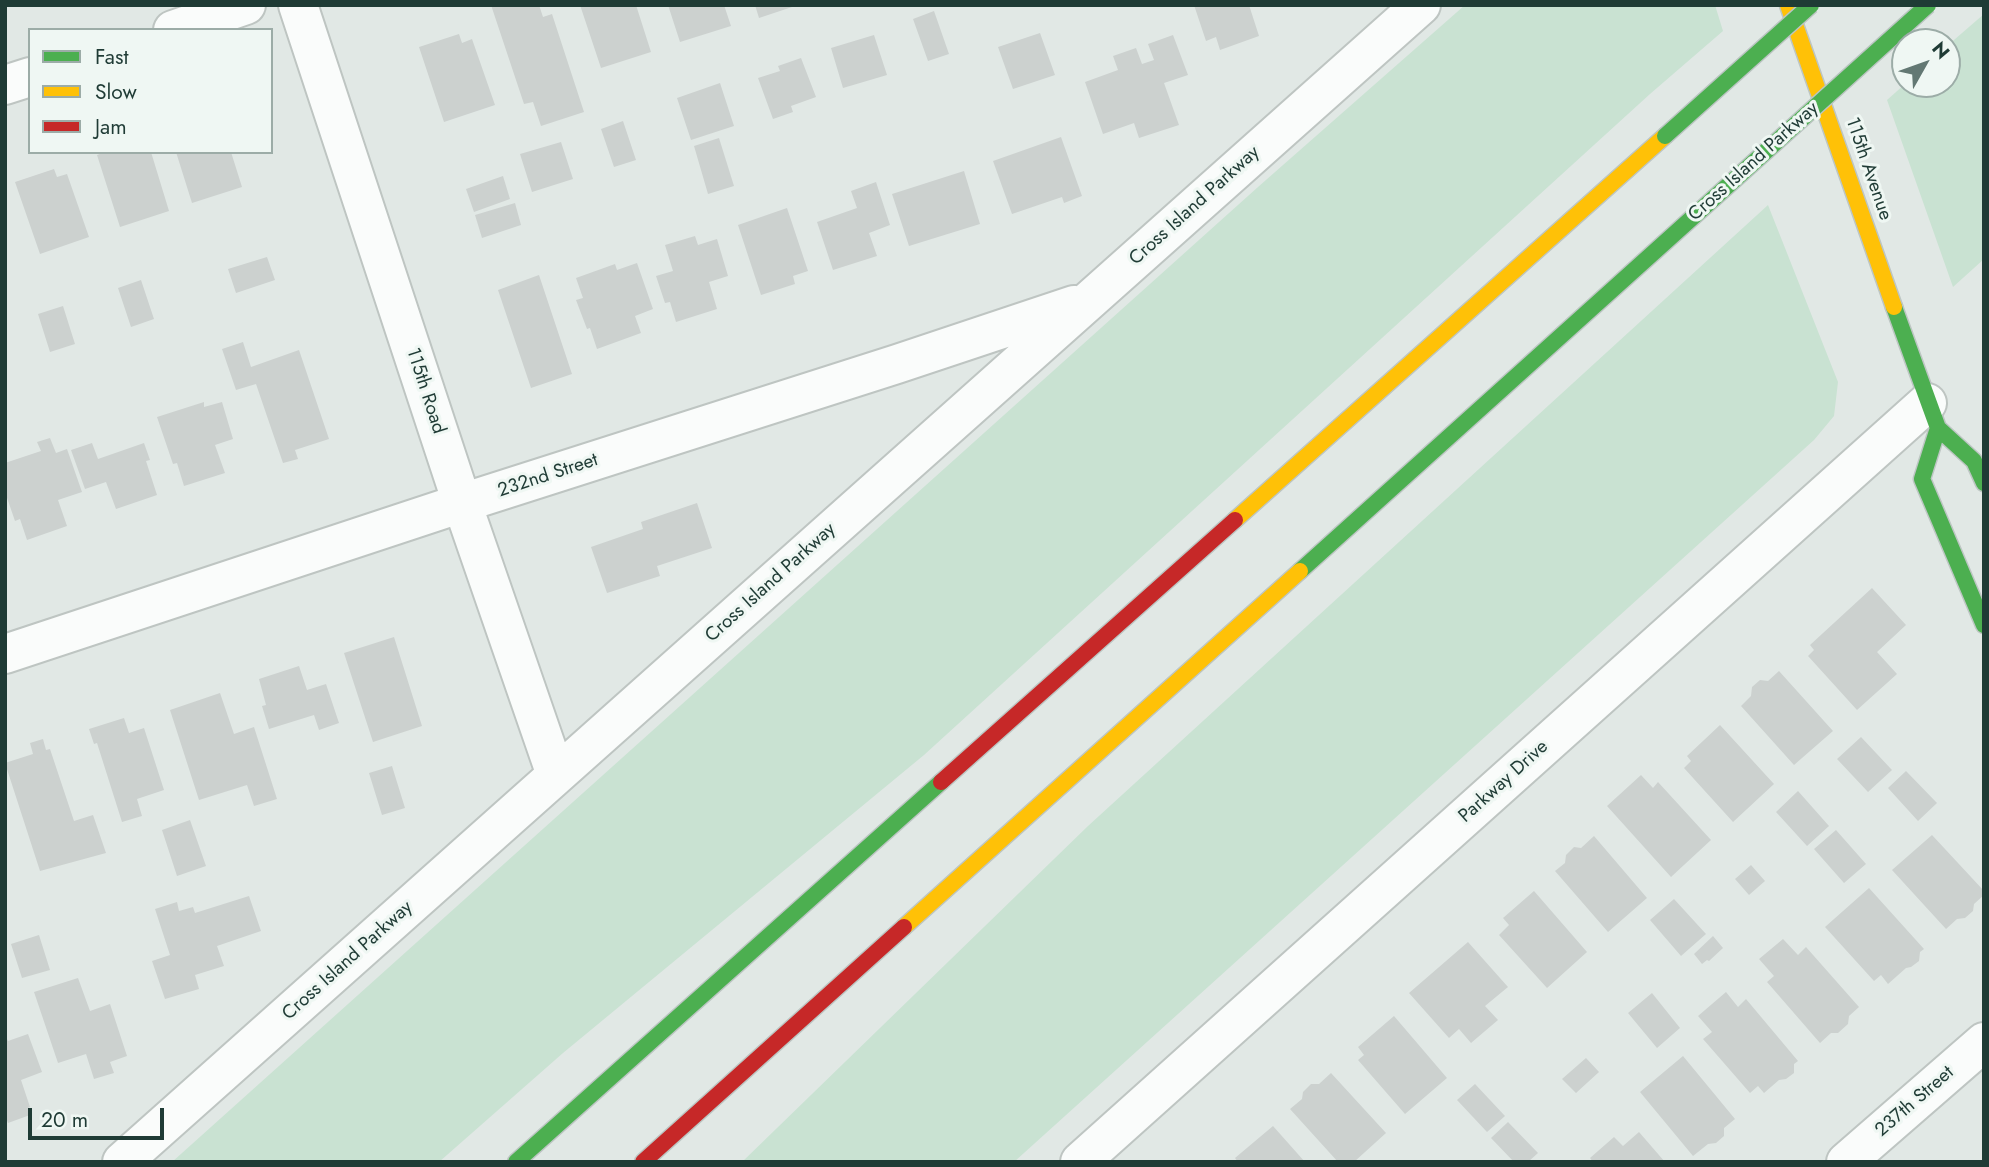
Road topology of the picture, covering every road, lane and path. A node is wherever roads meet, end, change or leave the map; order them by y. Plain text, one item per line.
1 (246, 5) edge
2 (298, 5) edge
3 (1420, 5) edge
4 (1788, 5) edge
5 (1811, 5) edge
6 (1928, 5) edge
7 (179, 28) edge
8 (28, 78) edge
9 (5, 85) edge
10 (1091, 299) junction
11 (1933, 415) junction
12 (1984, 483) edge
13 (462, 503) junction
14 (1984, 625) edge
15 (5, 654) edge
16 (556, 775) junction
17 (1984, 1042) edge
18 (122, 1162) edge
19 (516, 1162) edge
20 (643, 1162) edge
21 (1080, 1162) edge
22 (1846, 1162) edge

1 - 7 street
2 - 13 street, 115th Road
3 - 10 street, Cross Island Parkway
4 - 11 main road, 115th Avenue
5 - 19 main road, bridge
6 - 20 main road, Cross Island Parkway, bridge
8 - 9 street
10 - 13 street, 232nd Street
10 - 16 street, Cross Island Parkway
11 - 12 main road
11 - 14 main road
11 - 21 street, Parkway Drive
13 - 15 street, 232nd Street
13 - 16 street, 115th Road
16 - 18 street, Cross Island Parkway
17 - 22 street, 237th Street

